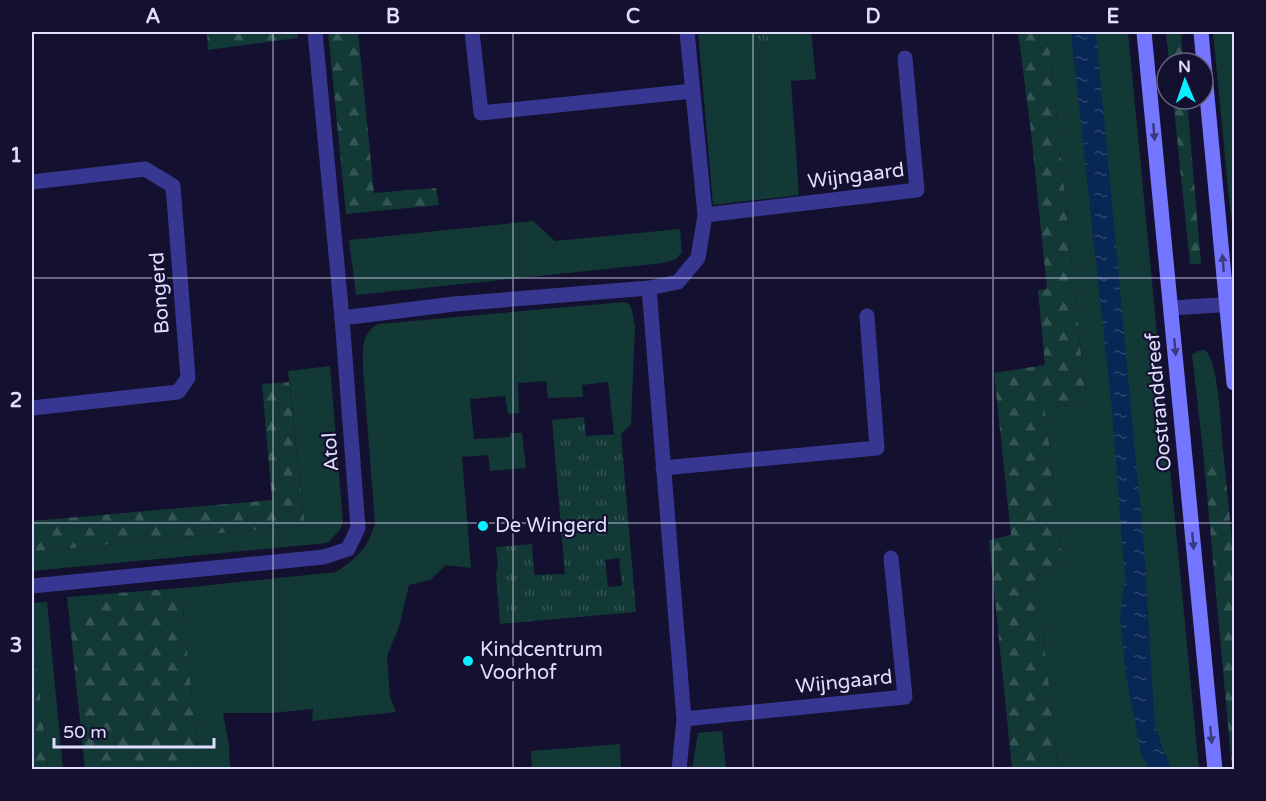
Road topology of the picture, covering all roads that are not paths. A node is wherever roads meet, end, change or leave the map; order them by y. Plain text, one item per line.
1 (315, 32) edge
2 (472, 32) edge
3 (687, 32) edge
4 (1144, 32) edge
5 (1201, 32) edge
6 (906, 58) dead end
7 (693, 91) junction
8 (32, 182) edge
9 (705, 214) junction
10 (649, 288) junction
11 (1231, 304) edge
12 (1171, 308) junction
13 (867, 316) dead end
14 (342, 318) junction
15 (1234, 383) edge
16 (32, 408) edge
17 (663, 468) junction
18 (891, 558) dead end
19 (32, 586) edge
20 (684, 718) junction
21 (679, 770) edge
22 (1215, 770) edge

1 - 14 street, Atol
2 - 7 street
3 - 7 street
4 -> 12 main road, Oostranddreef
11 -> 5 main road
6 - 9 street, Wijngaard
7 - 9 street
8 - 16 street, Bongerd
9 - 10 street
10 - 14 street
10 - 17 street
11 - 12 street
11 - 15 main road
12 -> 22 main road, Oostranddreef
13 - 17 street
14 - 19 street, Atol
17 - 20 street
18 - 20 street, Wijngaard
20 - 21 street

